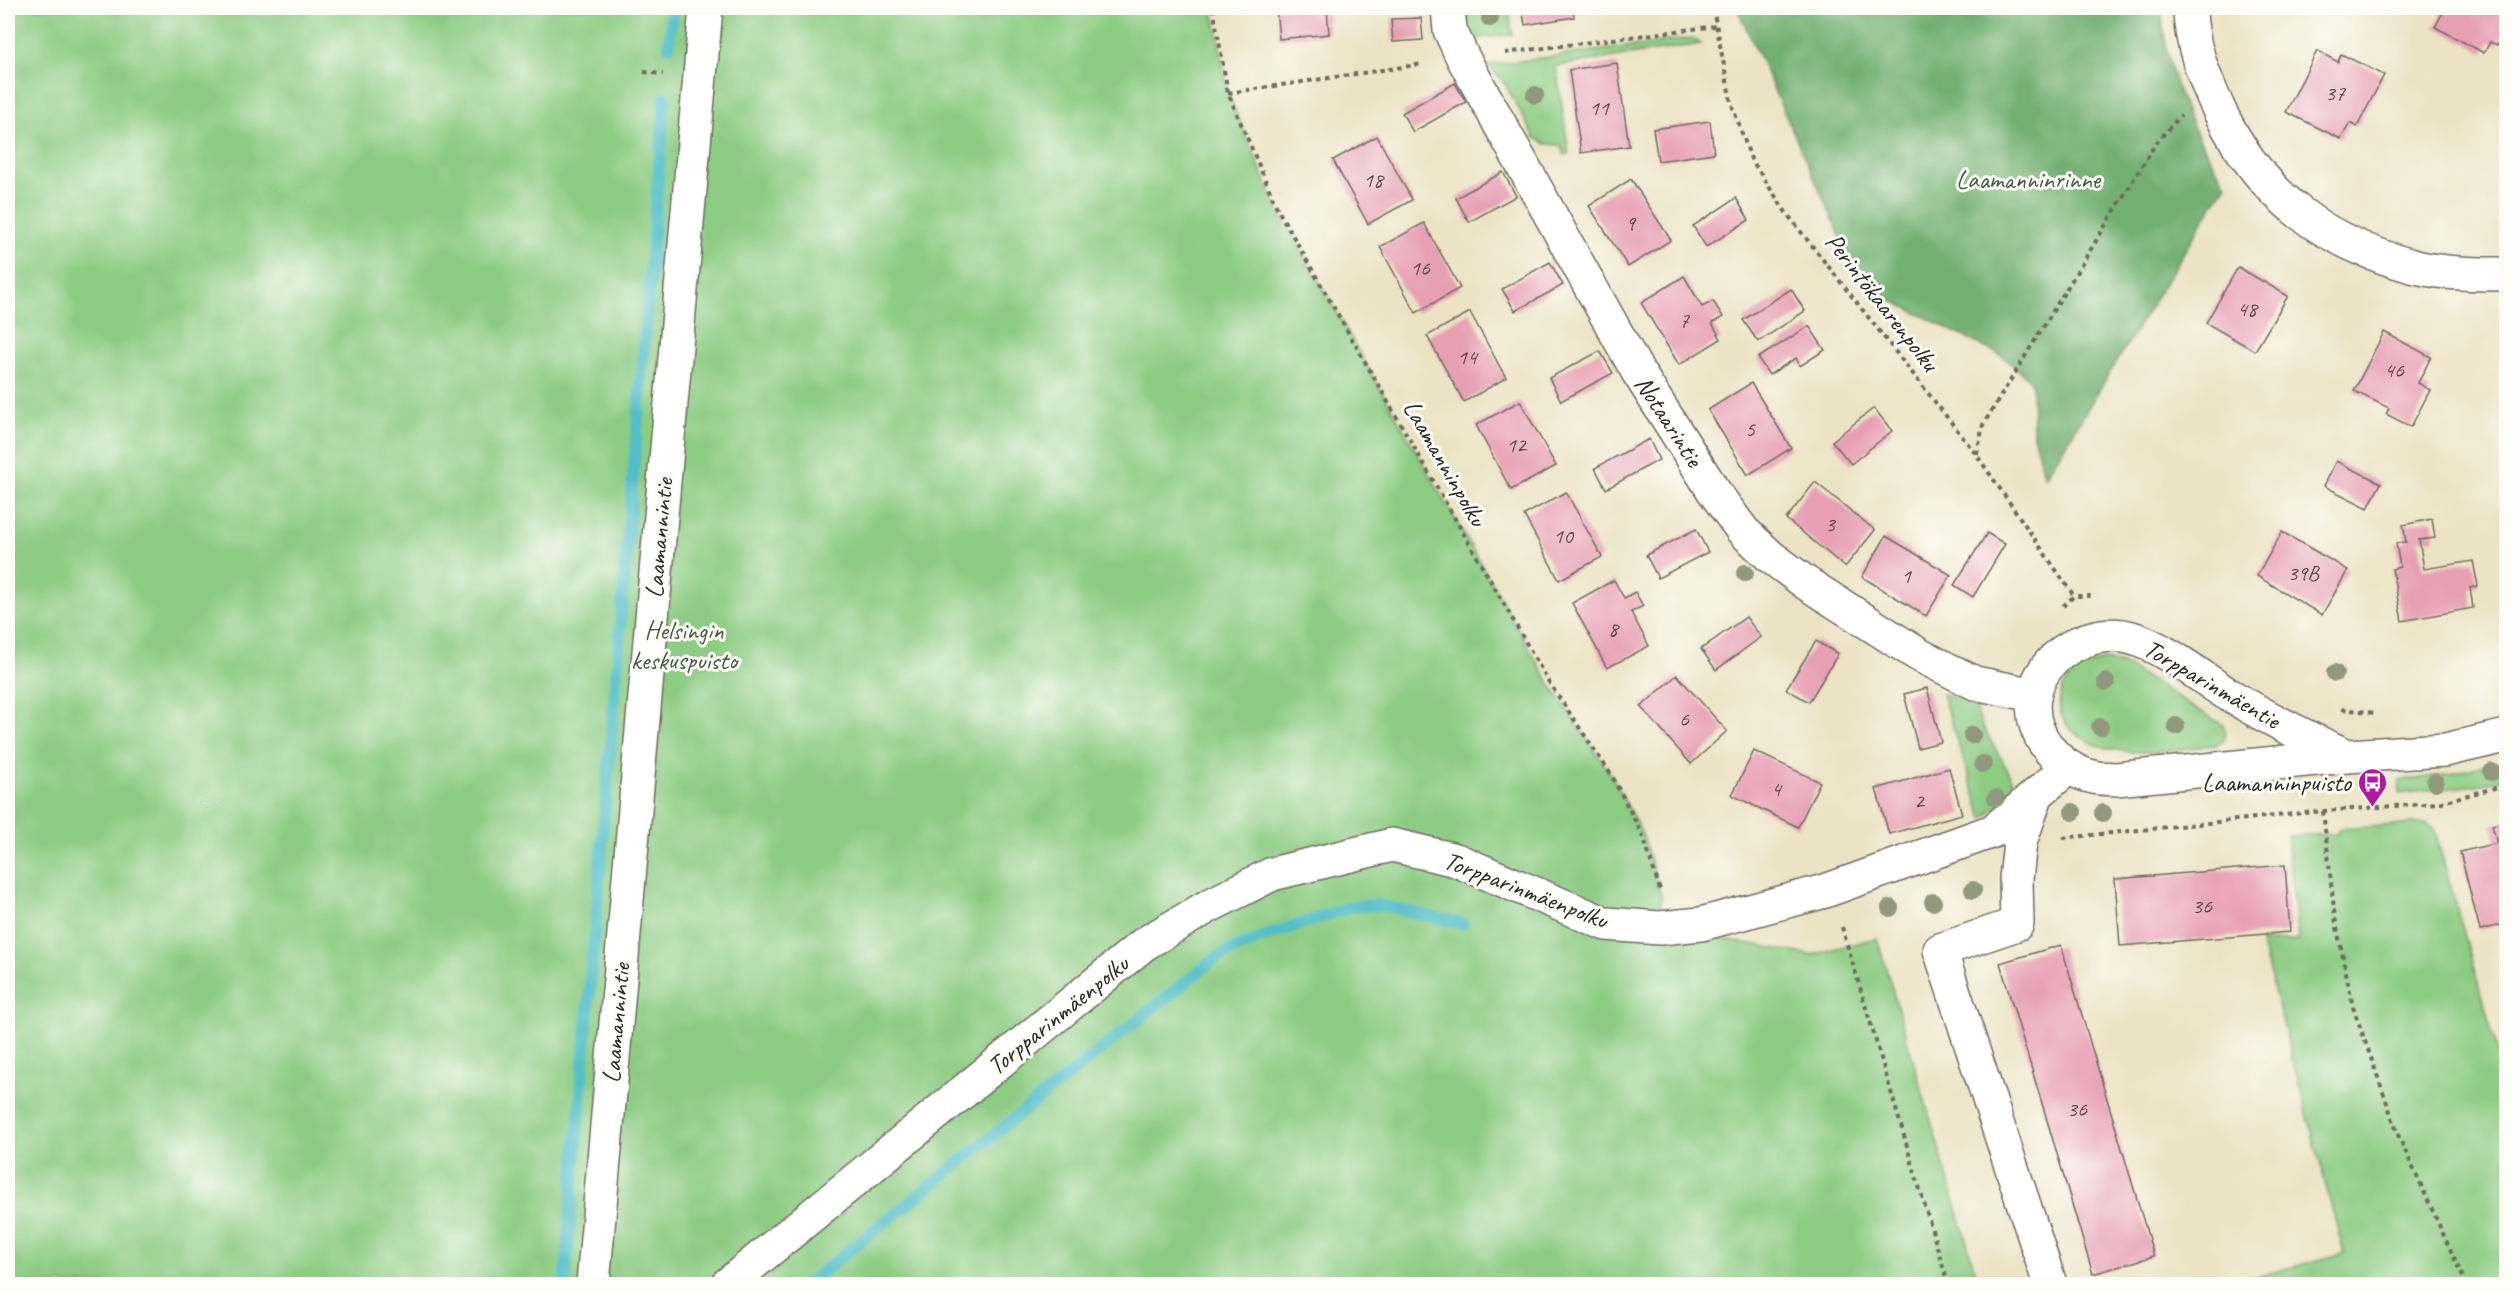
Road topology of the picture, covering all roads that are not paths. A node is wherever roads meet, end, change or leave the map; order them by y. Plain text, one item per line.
1 (706, 8) edge
2 (1448, 8) edge
3 (2190, 8) edge
4 (2506, 274) edge
5 (2034, 694) junction
6 (2506, 736) edge
7 (2347, 756) junction
8 (2069, 767) junction
9 (2036, 796) junction
10 (593, 1284) edge
11 (728, 1284) edge
12 (2050, 1284) edge

1 - 10 street, Laamannintie
2 - 5 street, Notaarintie
3 - 4 street
5 - 7 street, Torpparinmäentie
5 - 8 street, Torpparinmäentie
6 - 7 street, Torpparinmäentie
7 - 8 street, Torpparinmäentie
8 - 9 street, Torpparinmäenpolku
9 - 11 street, Torpparinmäenpolku
9 - 12 street

